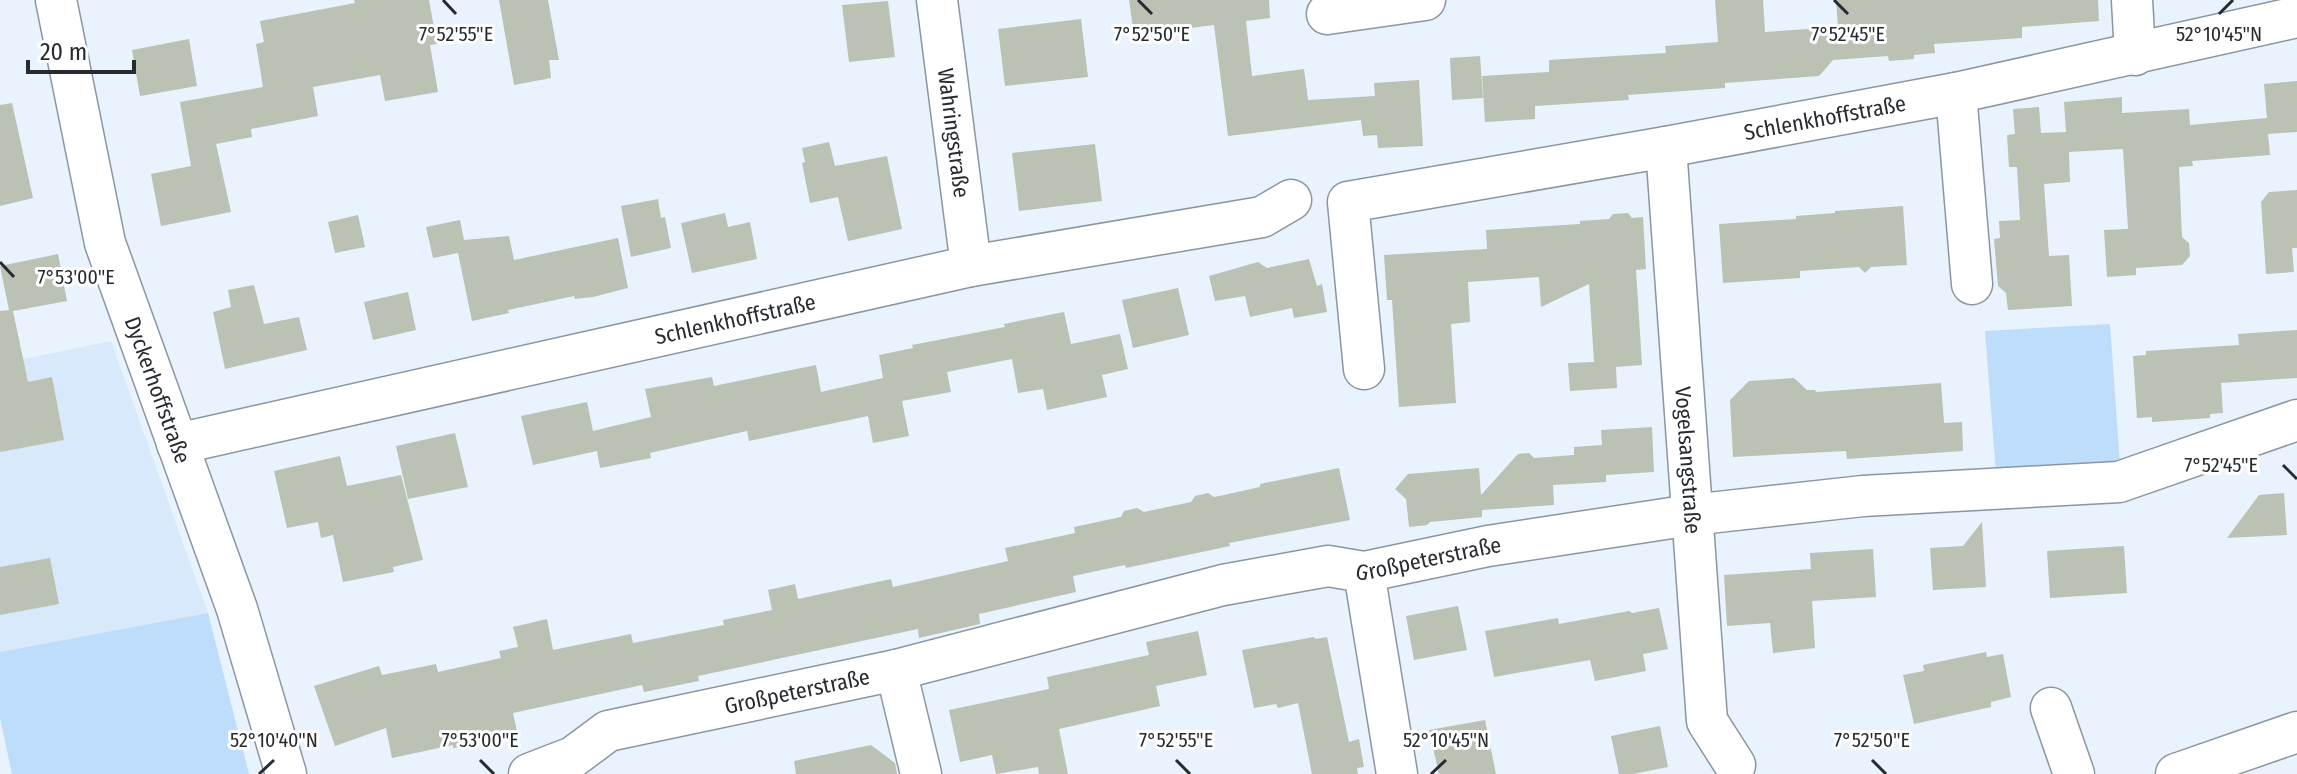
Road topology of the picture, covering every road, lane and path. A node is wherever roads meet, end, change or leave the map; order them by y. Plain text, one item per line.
1 (56, 0) edge
2 (937, 0) edge
3 (1425, 0) edge
4 (2132, 0) edge
5 (1327, 16) edge
6 (2297, 17) edge
7 (2135, 55) junction
8 (1956, 93) junction
9 (1666, 147) junction
10 (1291, 200) dead end
11 (971, 266) junction
12 (1972, 284) dead end
13 (1364, 369) dead end
14 (2297, 420) edge
15 (177, 444) junction
16 (1691, 515) junction
17 (1364, 572) junction
18 (896, 670) junction
19 (2051, 708) dead end
20 (2297, 732) edge
21 (1735, 765) dead end
22 (575, 766) edge
23 (286, 774) edge
24 (529, 774) edge
25 (921, 774) edge
26 (1397, 774) edge
27 (2074, 774) edge
28 (2176, 774) edge

1 - 15 street, Dyckerhoffstraße
2 - 11 street, Wahringstraße
3 - 5 street
4 - 7 street
6 - 7 street, Schlenkhoffstraße
7 - 8 street, Schlenkhoffstraße
8 - 9 street, Schlenkhoffstraße
8 - 12 street
9 - 13 street, Schlenkhoffstraße
9 - 16 street, Vogelsangstraße
10 - 11 street, Schlenkhoffstraße
11 - 15 street, Schlenkhoffstraße
14 - 16 street, Großpeterstraße
15 - 23 street, Dyckerhoffstraße
16 - 17 street, Großpeterstraße
16 - 21 street, Vogelsangstraße
17 - 18 street, Großpeterstraße
17 - 26 street
18 - 22 street, Großpeterstraße
18 - 25 street
19 - 27 street
20 - 28 street
22 - 24 street, Großpeterstraße

